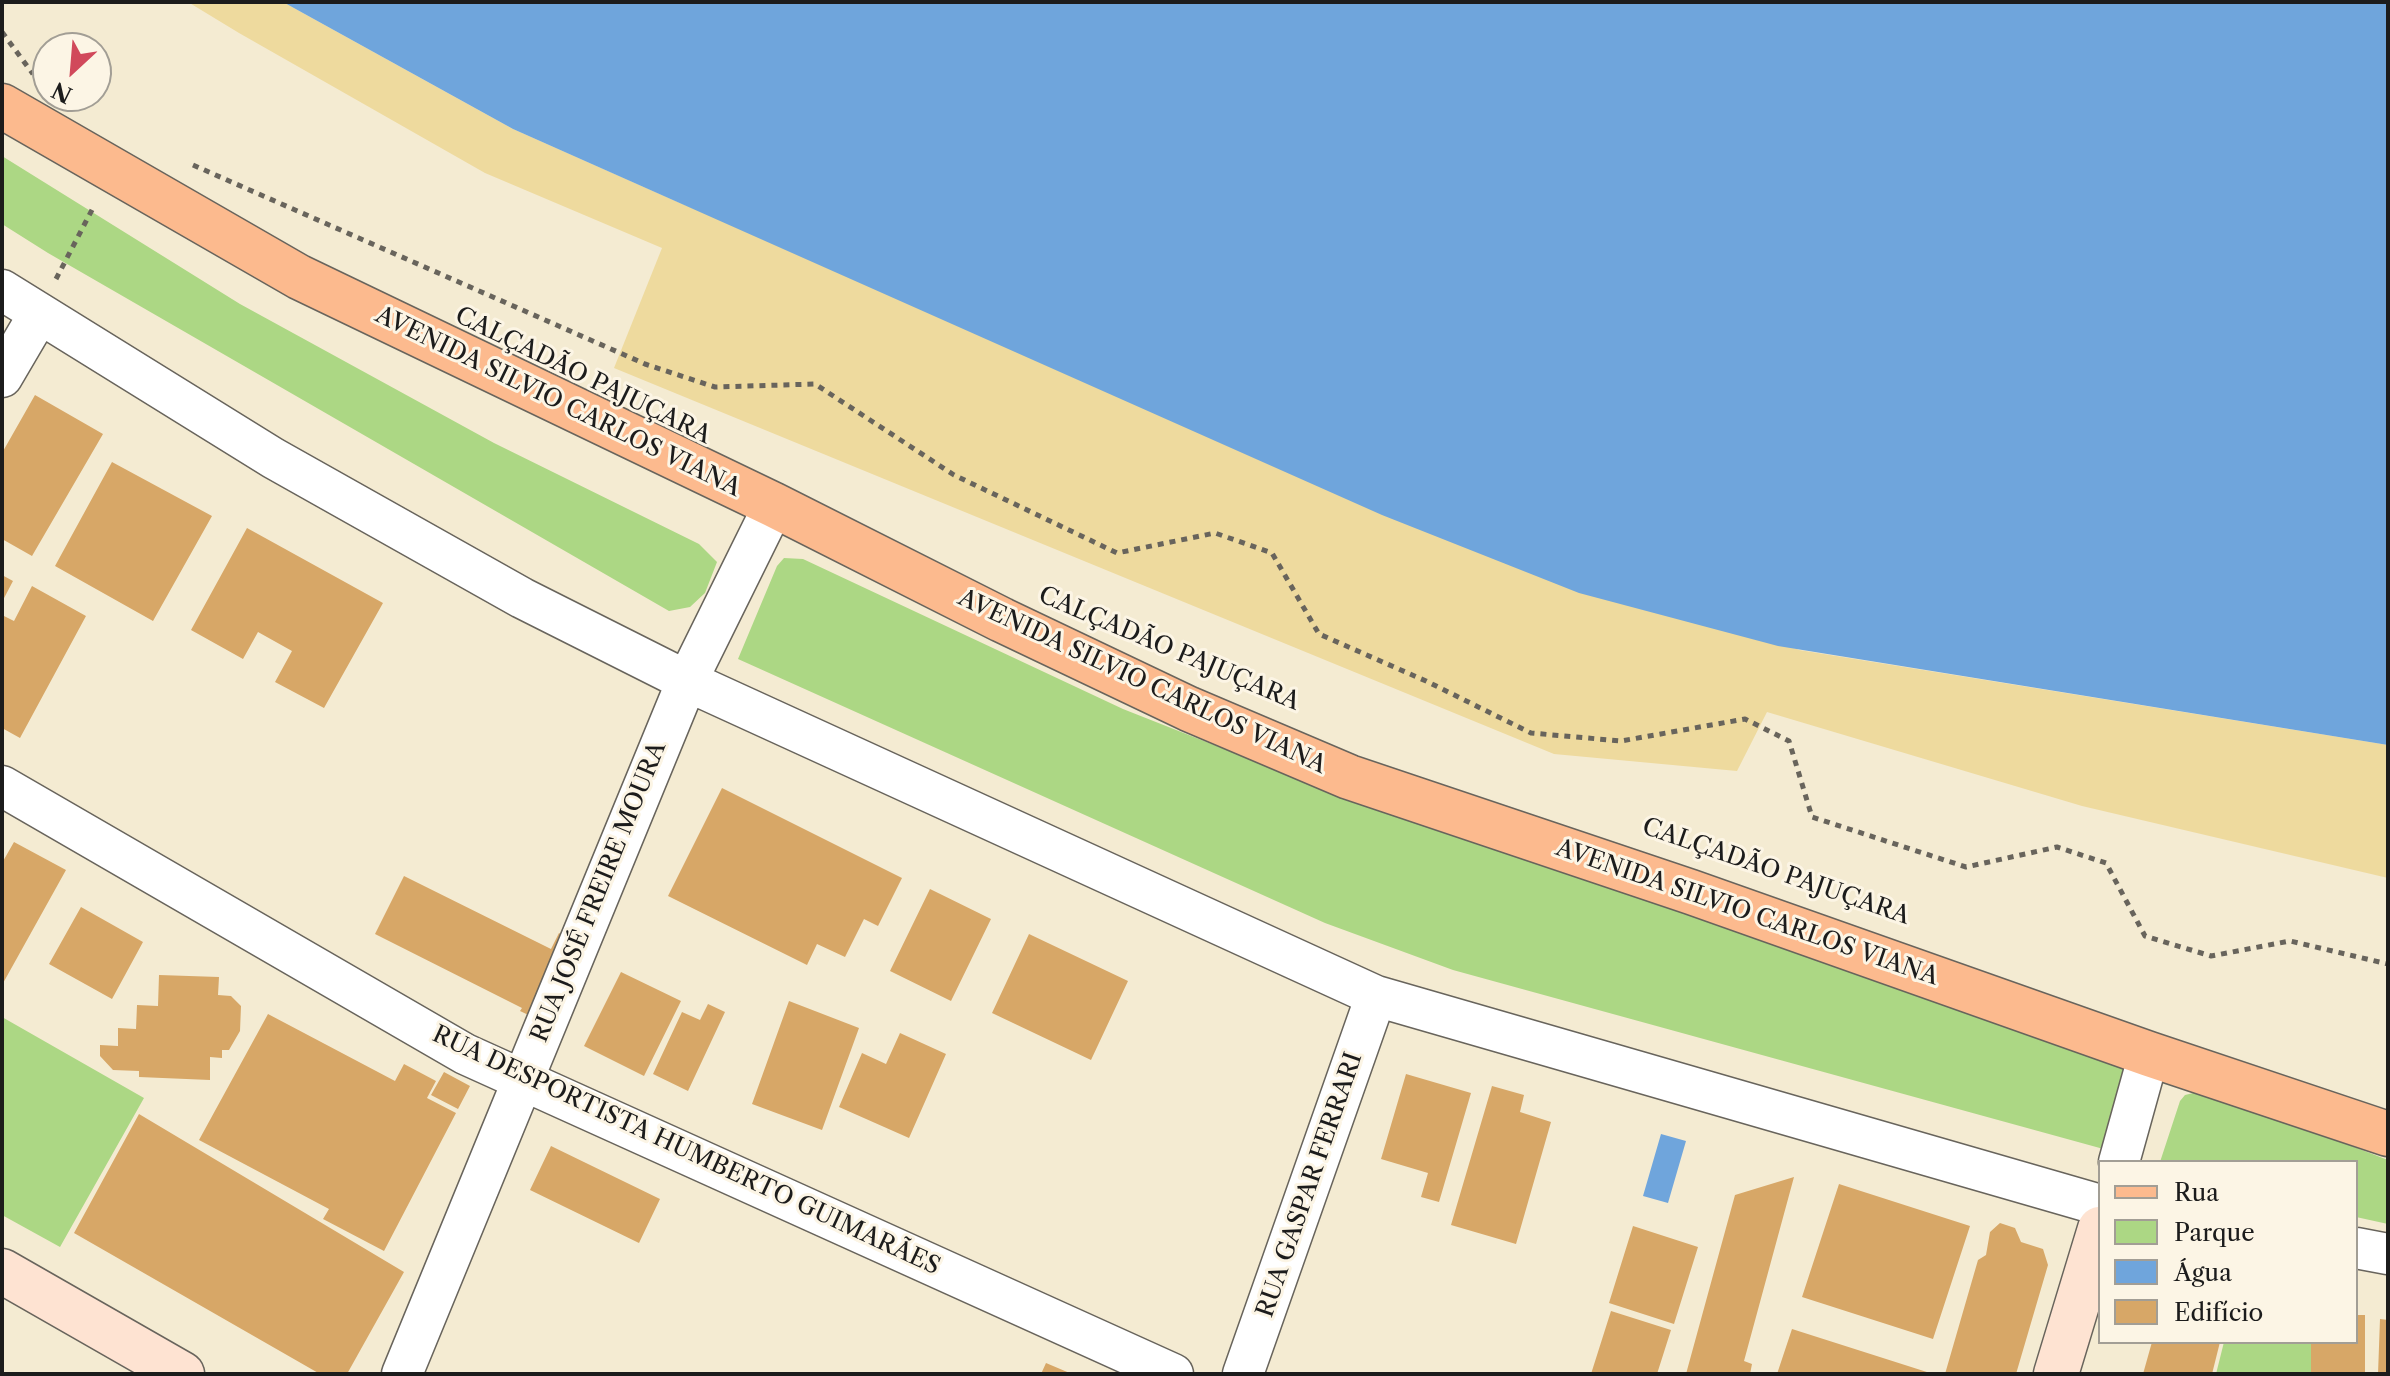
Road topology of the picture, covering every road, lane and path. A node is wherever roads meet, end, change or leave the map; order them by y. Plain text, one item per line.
1 (2, 32) edge
2 (32, 72) edge
3 (2, 106) edge
4 (183, 160) dead end
5 (96, 202) dead end
6 (2, 290) edge
7 (39, 314) junction
8 (2, 377) edge
9 (774, 505) junction
10 (687, 681) junction
11 (2, 786) edge
12 (2388, 964) edge
13 (1376, 996) junction
14 (2149, 1054) junction
15 (522, 1080) junction
16 (2388, 1134) edge
17 (2120, 1160) edge
18 (2098, 1204) edge
19 (2098, 1236) edge
20 (2358, 1248) edge
21 (2388, 1254) edge
22 (2, 1271) edge
23 (182, 1374) edge
24 (402, 1374) edge
25 (1173, 1374) edge
26 (1243, 1374) edge
27 (2056, 1374) edge

1 - 2 path
3 - 9 main road, AVENIDA SILVIO CARLOS VIANA
4 - 12 path
5 - 7 path
6 - 7 street
7 - 8 street
7 - 10 street
9 - 10 street, RUA JOSÉ FREIRE MOURA
9 - 14 main road, AVENIDA SILVIO CARLOS VIANA
10 - 13 street
10 - 15 street, RUA JOSÉ FREIRE MOURA
11 - 15 street, RUA DESPORTISTA HUMBERTO GUIMARÃES
13 - 18 street
13 - 26 street, RUA GASPAR FERRARI
14 - 16 main road, AVENIDA SILVIO CARLOS VIANA
14 - 17 street
15 - 24 street, RUA JOSÉ FREIRE MOURA
15 - 25 street, RUA DESPORTISTA HUMBERTO GUIMARÃES
19 - 27 street
20 - 21 street
22 - 23 street

